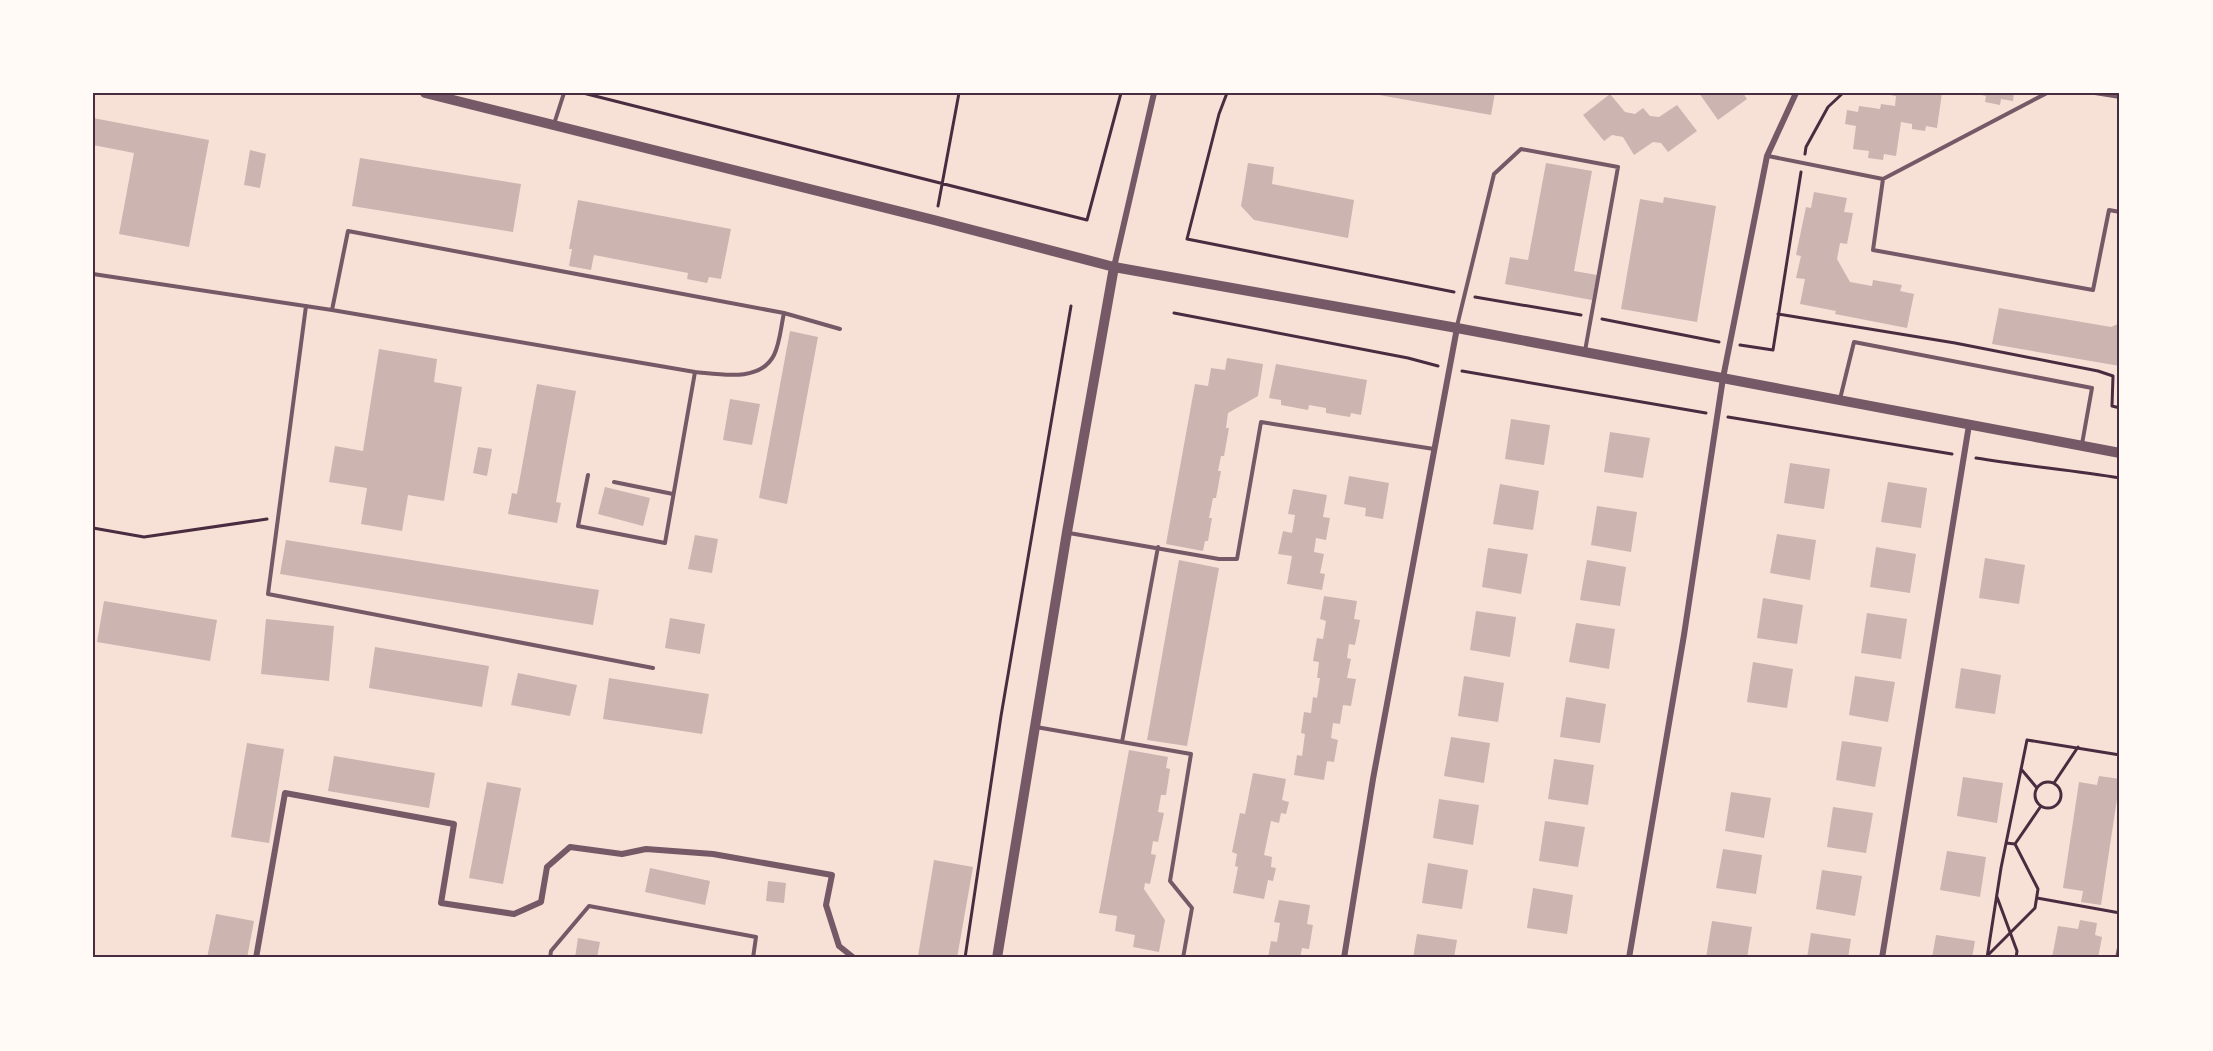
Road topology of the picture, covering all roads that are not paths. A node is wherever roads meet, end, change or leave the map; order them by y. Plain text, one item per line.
1 (425, 93) edge
2 (564, 93) edge
3 (1154, 93) edge
4 (1797, 93) edge
5 (2047, 93) edge
6 (2095, 93) edge
7 (2120, 97) edge
8 (554, 124) junction
9 (1767, 156) junction
10 (1883, 179) junction
11 (2120, 213) edge
12 (1114, 267) junction
13 (93, 274) edge
14 (306, 306) junction
15 (332, 310) junction
16 (784, 313) junction
17 (1456, 327) junction
18 (840, 329) dead end
19 (1585, 352) junction
20 (695, 372) junction
21 (1723, 378) junction
22 (1840, 400) junction
23 (1969, 425) junction
24 (2081, 446) junction
25 (1434, 449) junction
26 (2120, 453) edge
27 (588, 475) dead end
28 (614, 482) dead end
29 (673, 494) junction
30 (1067, 532) junction
31 (1158, 547) junction
32 (653, 668) dead end
33 (1035, 726) junction
34 (1122, 742) junction
35 (2120, 948) edge
36 (256, 958) edge
37 (550, 958) edge
38 (753, 958) edge
39 (854, 958) edge
40 (997, 958) edge
41 (1183, 958) edge
42 (1344, 958) edge
43 (1629, 958) edge
44 (1882, 958) edge
45 (2118, 958) edge

1 - 8 street
2 - 8 lane
3 - 12 street
4 - 9 street
5 - 10 lane
6 - 7 lane
8 - 12 street
9 - 10 lane
9 - 21 street
10 - 11 lane
12 - 17 street
12 - 30 street
13 - 14 lane
14 - 15 lane
14 - 32 lane
15 - 16 lane
15 - 20 lane
16 - 18 lane
16 - 20 lane
17 - 19 street
17 - 19 lane
17 - 25 street
19 - 21 street
20 - 29 lane
21 - 22 street
21 - 43 street
22 - 23 street
22 - 24 lane
23 - 24 street
23 - 44 street
24 - 26 street
25 - 31 lane
25 - 42 street
27 - 29 lane
28 - 29 lane
30 - 31 lane
30 - 33 street
31 - 34 lane
33 - 34 lane
33 - 40 street
34 - 41 lane
35 - 45 street
36 - 39 street
37 - 38 lane

